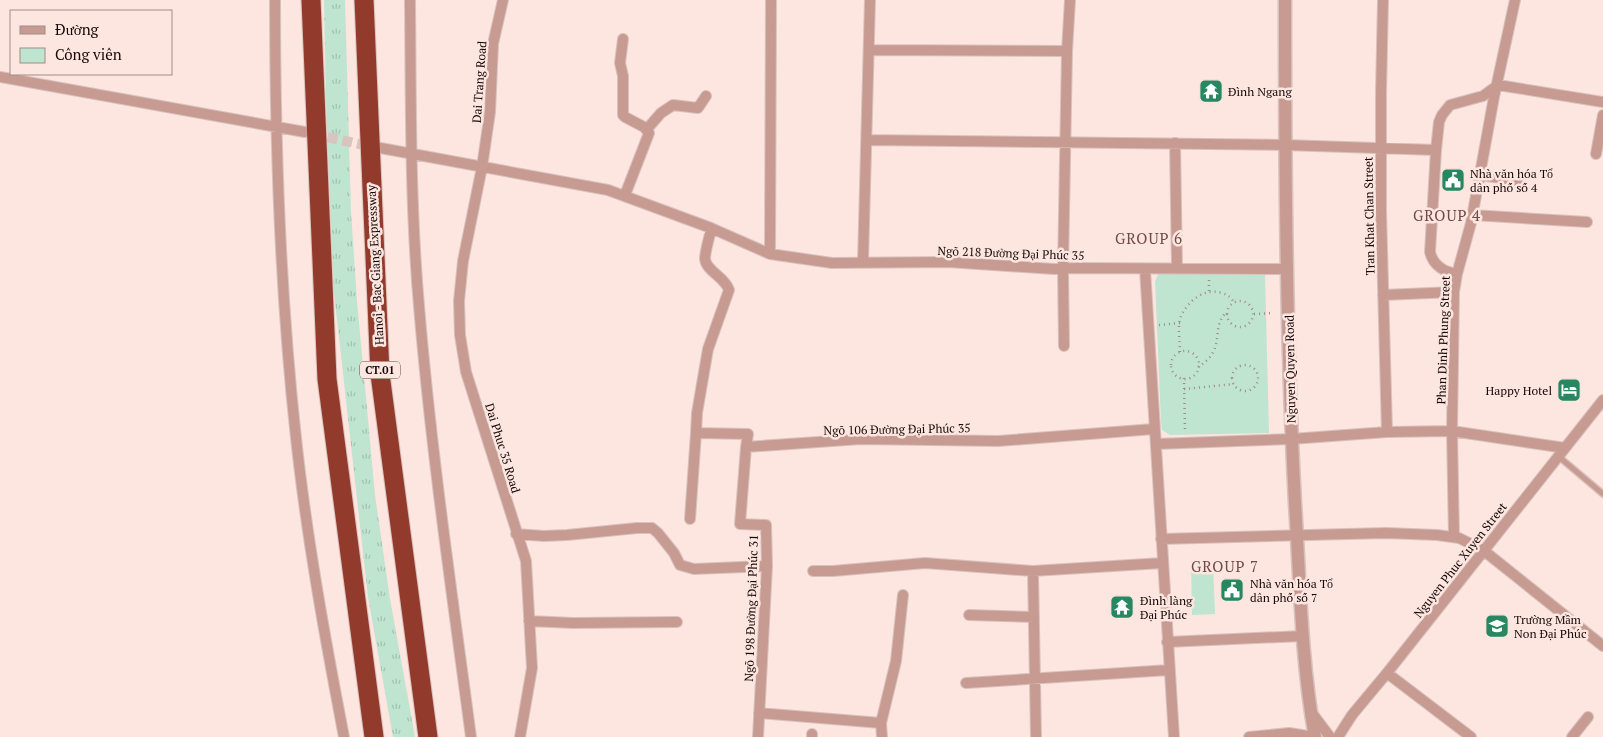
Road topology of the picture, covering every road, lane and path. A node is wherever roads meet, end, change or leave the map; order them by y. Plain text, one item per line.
1 (275, 0) edge
2 (311, 0) edge
3 (364, 0) edge
4 (410, 0) edge
5 (503, 0) edge
6 (771, 0) edge
7 (870, 0) edge
8 (1070, 0) edge
9 (1285, 0) edge
10 (1383, 0) edge
11 (1515, 0) edge
12 (623, 39) dead end
13 (868, 50) junction
14 (1067, 51) junction
15 (0, 77) edge
16 (1498, 84) junction
17 (706, 96) dead end
18 (1603, 102) edge
19 (1603, 115) edge
20 (276, 128) junction
21 (647, 129) junction
22 (305, 132) tunnel mouth
23 (867, 140) junction
24 (1066, 142) junction
25 (1175, 143) junction
26 (1285, 145) junction
27 (375, 147) tunnel mouth
28 (1381, 149) junction
29 (1436, 150) junction
30 (412, 154) junction
31 (1596, 154) dead end
32 (482, 167) junction
33 (1480, 174) junction
34 (1520, 181) dead end
35 (625, 195) junction
36 (1472, 215) junction
37 (1587, 222) dead end
38 (711, 228) junction
39 (770, 254) junction
40 (863, 262) junction
41 (1063, 268) junction
42 (1177, 268) junction
43 (1145, 269) junction
44 (1287, 269) junction
45 (1208, 274) dead end
46 (1457, 274) junction
47 (1209, 291) junction
48 (1454, 292) junction
49 (1383, 296) junction
50 (1234, 303) junction
51 (1227, 312) junction
52 (1254, 314) junction
53 (1272, 314) dead end
54 (1180, 323) junction
55 (1157, 325) dead end
56 (1064, 346) dead end
57 (1180, 352) junction
58 (1198, 367) junction
59 (1184, 378) junction
60 (1234, 384) junction
61 (1184, 389) junction
62 (1603, 400) edge
63 (1154, 429) junction
64 (1452, 431) junction
65 (1387, 432) junction
66 (696, 433) junction
67 (1185, 434) dead end
68 (1291, 439) junction
69 (1156, 444) junction
70 (746, 447) junction
71 (1562, 452) junction
72 (1603, 494) edge
73 (690, 519) dead end
74 (516, 534) junction
75 (1297, 536) junction
76 (1454, 537) junction
77 (1161, 539) junction
78 (1483, 550) junction
79 (1162, 563) junction
80 (767, 566) junction
81 (813, 571) dead end
82 (1033, 571) junction
83 (903, 595) dead end
84 (969, 615) dead end
85 (1034, 616) junction
86 (529, 620) junction
87 (677, 622) dead end
88 (1303, 636) junction
89 (1167, 642) junction
90 (1603, 646) edge
91 (1170, 670) junction
92 (1387, 673) junction
93 (1035, 680) junction
94 (966, 684) dead end
95 (1310, 710) junction
96 (759, 713) junction
97 (1588, 717) dead end
98 (881, 723) junction
99 (344, 737) edge
100 (374, 737) edge
101 (428, 737) edge
102 (471, 737) edge
103 (520, 737) edge
104 (758, 737) edge
105 (882, 737) edge
106 (1036, 737) edge
107 (1174, 737) edge
108 (1249, 737) edge
109 (1315, 737) edge
110 (1330, 737) edge
111 (1338, 737) edge
112 (1471, 737) edge
113 (1572, 737) edge

1 - 20 street
2 - 100 highway
3 - 101 highway, Hanoi - Bac Giang Expressway / CT.01
4 - 30 street
5 - 32 street, Dai Trang Road
6 - 39 street
7 - 13 street
8 - 14 street
9 - 26 street, Nguyen Quyen Road
10 - 28 street, Tran Khat Chan Street
11 - 16 street, Phan Dinh Phung Street
12 - 21 street
13 - 14 street
13 - 23 street
14 - 24 street
15 - 20 street
16 - 18 street
16 - 29 street
16 - 33 street, Phan Dinh Phung Street
17 - 21 street
19 - 31 street
20 - 22 street
20 - 99 street
21 - 35 street
23 - 24 street
23 - 40 street
24 - 25 street
24 - 41 street
25 - 26 street
25 - 42 street
26 - 28 street
26 - 44 street, Nguyen Quyen Road
27 - 30 street, Ngõ 218 Đường Đại Phúc 35
28 - 29 street
28 - 49 street, Tran Khat Chan Street
29 - 46 street
30 - 32 street, Ngõ 218 Đường Đại Phúc 35
30 - 102 street
32 - 35 street, Ngõ 218 Đường Đại Phúc 35
32 - 74 street, Dai Phuc 35 Road
33 - 34 street
33 - 36 street, Phan Dinh Phung Street
35 - 38 street, Ngõ 218 Đường Đại Phúc 35
36 - 37 street
36 - 46 street, Phan Dinh Phung Street
38 - 39 street, Ngõ 218 Đường Đại Phúc 35
38 - 66 street
39 - 40 street, Ngõ 218 Đường Đại Phúc 35
40 - 41 street, Ngõ 218 Đường Đại Phúc 35
41 - 43 street, Ngõ 218 Đường Đại Phúc 35
41 - 56 street
42 - 43 street, Ngõ 218 Đường Đại Phúc 35
42 - 44 street, Ngõ 218 Đường Đại Phúc 35
43 - 63 street
44 - 68 street, Nguyen Quyen Road
45 - 47 path
46 - 48 street, Phan Dinh Phung Street
47 - 50 path
47 - 54 path
48 - 49 street
48 - 64 street, Phan Dinh Phung Street
49 - 65 street, Tran Khat Chan Street
50 - 51 path
50 - 52 path
51 - 52 path
51 - 58 path
52 - 53 path
54 - 55 path
54 - 57 path
57 - 58 path
57 - 59 path
58 - 59 path
59 - 61 path
60 - 60 path
60 - 61 path
61 - 67 path
62 - 71 street, Nguyen Phuc Xuyen Street
63 - 69 street
63 - 70 street, Ngõ 106 Đường Đại Phúc 35
64 - 65 street
64 - 71 street
64 - 76 street, Phan Dinh Phung Street
65 - 68 street
66 - 70 street
66 - 73 street
68 - 69 street
68 - 75 street, Nguyen Quyen Road
69 - 77 street
70 - 80 street, Ngõ 198 Đường Đại Phúc 31
71 - 72 lane
71 - 78 street, Nguyen Phuc Xuyen Street
74 - 80 street
74 - 86 street, Dai Phuc 35 Road
75 - 76 street
75 - 77 street
75 - 88 street, Nguyen Quyen Road
76 - 78 street
77 - 79 street
78 - 90 street
78 - 92 street, Nguyen Phuc Xuyen Street
79 - 82 street
79 - 89 street
80 - 96 street, Ngõ 198 Đường Đại Phúc 31
81 - 82 street
82 - 85 street
83 - 98 street
84 - 85 street
85 - 93 street
86 - 87 street
86 - 103 street, Dai Phuc 35 Road
88 - 89 street
88 - 95 street, Nguyen Quyen Road
89 - 91 street
91 - 93 street
91 - 107 street
92 - 111 street, Nguyen Phuc Xuyen Street
92 - 112 street
93 - 94 street
93 - 106 street
95 - 109 street, Nguyen Quyen Road
95 - 110 street
96 - 98 street
96 - 104 street, Ngõ 198 Đường Đại Phúc 31
97 - 113 street
98 - 105 street
108 - 109 street

